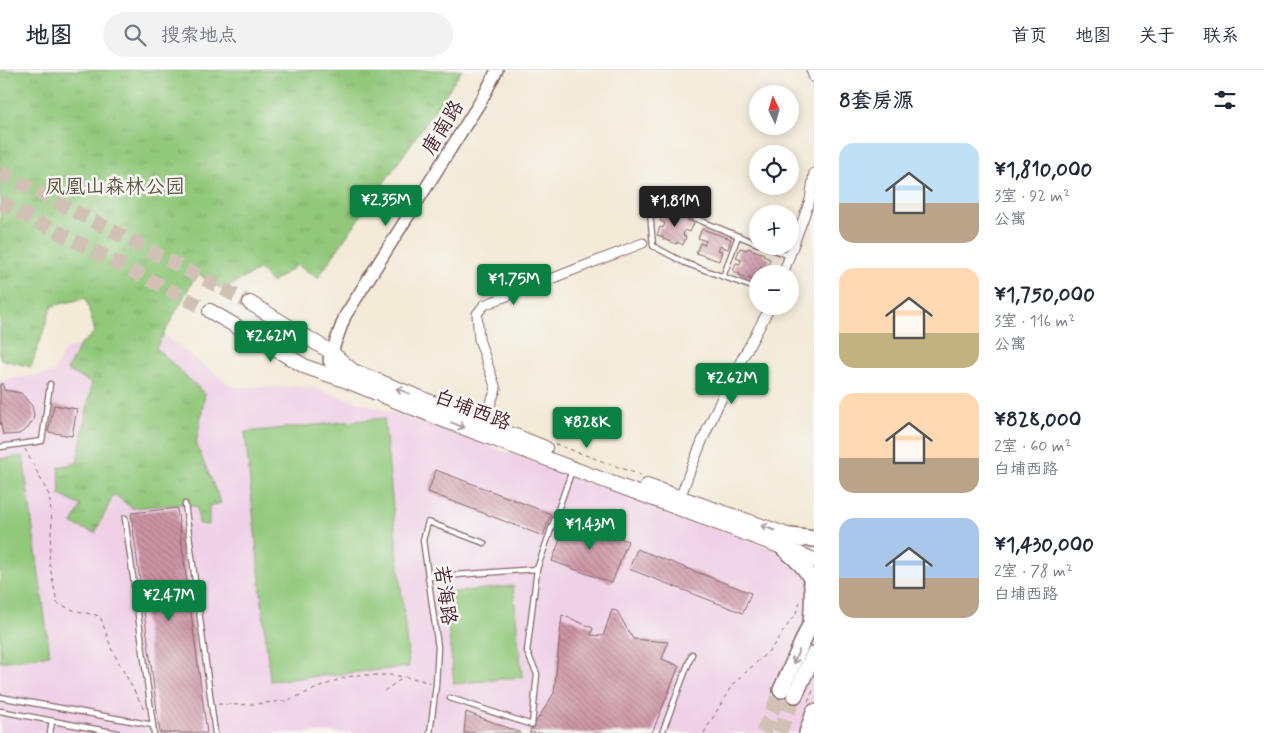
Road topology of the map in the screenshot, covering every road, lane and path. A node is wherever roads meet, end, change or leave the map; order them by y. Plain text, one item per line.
1 (496, 70) edge
2 (505, 70) edge
3 (811, 70) edge
4 (814, 78) edge
5 (814, 173) edge
6 (738, 236) junction
7 (749, 240) edge
8 (643, 243) dead end
9 (785, 255) edge
10 (790, 257) junction
11 (787, 265) edge
12 (723, 276) junction
13 (749, 286) edge
14 (250, 303) tunnel mouth
15 (210, 311) tunnel mouth
16 (766, 315) edge
17 (331, 352) junction
18 (350, 376) junction
19 (50, 384) dead end
20 (483, 423) junction
21 (548, 441) dead end
22 (22, 444) junction
23 (0, 447) edge
24 (570, 476) dead end
25 (647, 478) dead end
26 (680, 498) junction
27 (185, 504) dead end
28 (125, 518) dead end
29 (814, 539) edge
30 (786, 541) junction
31 (484, 543) dead end
32 (814, 545) edge
33 (814, 560) edge
34 (537, 569) junction
35 (428, 577) junction
36 (802, 598) dead end
37 (812, 620) edge
38 (692, 654) dead end
39 (814, 654) edge
40 (404, 677) junction
41 (436, 685) junction
42 (384, 691) dead end
43 (0, 697) edge
44 (450, 698) dead end
45 (212, 704) junction
46 (144, 709) dead end
47 (0, 711) edge
48 (814, 712) edge
49 (52, 721) junction
50 (153, 726) junction
51 (50, 733) edge
52 (118, 733) edge
53 (154, 733) edge
54 (215, 733) edge
55 (430, 733) edge
56 (662, 733) edge
57 (704, 733) edge
58 (807, 733) edge

1 - 17 street, 唐南路
2 - 18 street, 唐南路
3 - 4 street
5 - 10 street
6 - 7 lane
6 - 12 lane
6 - 12 lane
8 - 20 street
9 - 10 lane
10 - 11 street
12 - 13 lane
14 - 17 main road, 白埔西路
15 - 18 main road, 白埔西路
16 - 26 street
17 - 18 main road, 白埔西路
20 -> 18 main road, 白埔西路
18 -> 30 main road, 白埔西路
19 - 22 lane
20 - 26 main road, 白埔西路
21 - 25 path
22 - 23 lane
22 - 46 path
24 - 34 lane
30 -> 26 main road, 白埔西路
27 - 45 lane
28 - 50 lane
29 - 30 highway
30 - 32 main road, 白埔西路
30 - 33 main road, 白埔西路
30 - 37 highway
31 - 35 lane, 若海路
34 - 35 lane
34 - 44 lane
35 - 41 lane, 若海路
36 - 57 path
37 -> 39 highway
38 - 56 lane
40 - 41 path
40 - 42 path
40 - 45 path
41 - 55 lane, 若海路
43 - 50 lane
45 - 54 lane
47 - 49 lane
48 - 58 highway
49 - 51 lane
49 - 52 lane
50 - 53 lane

